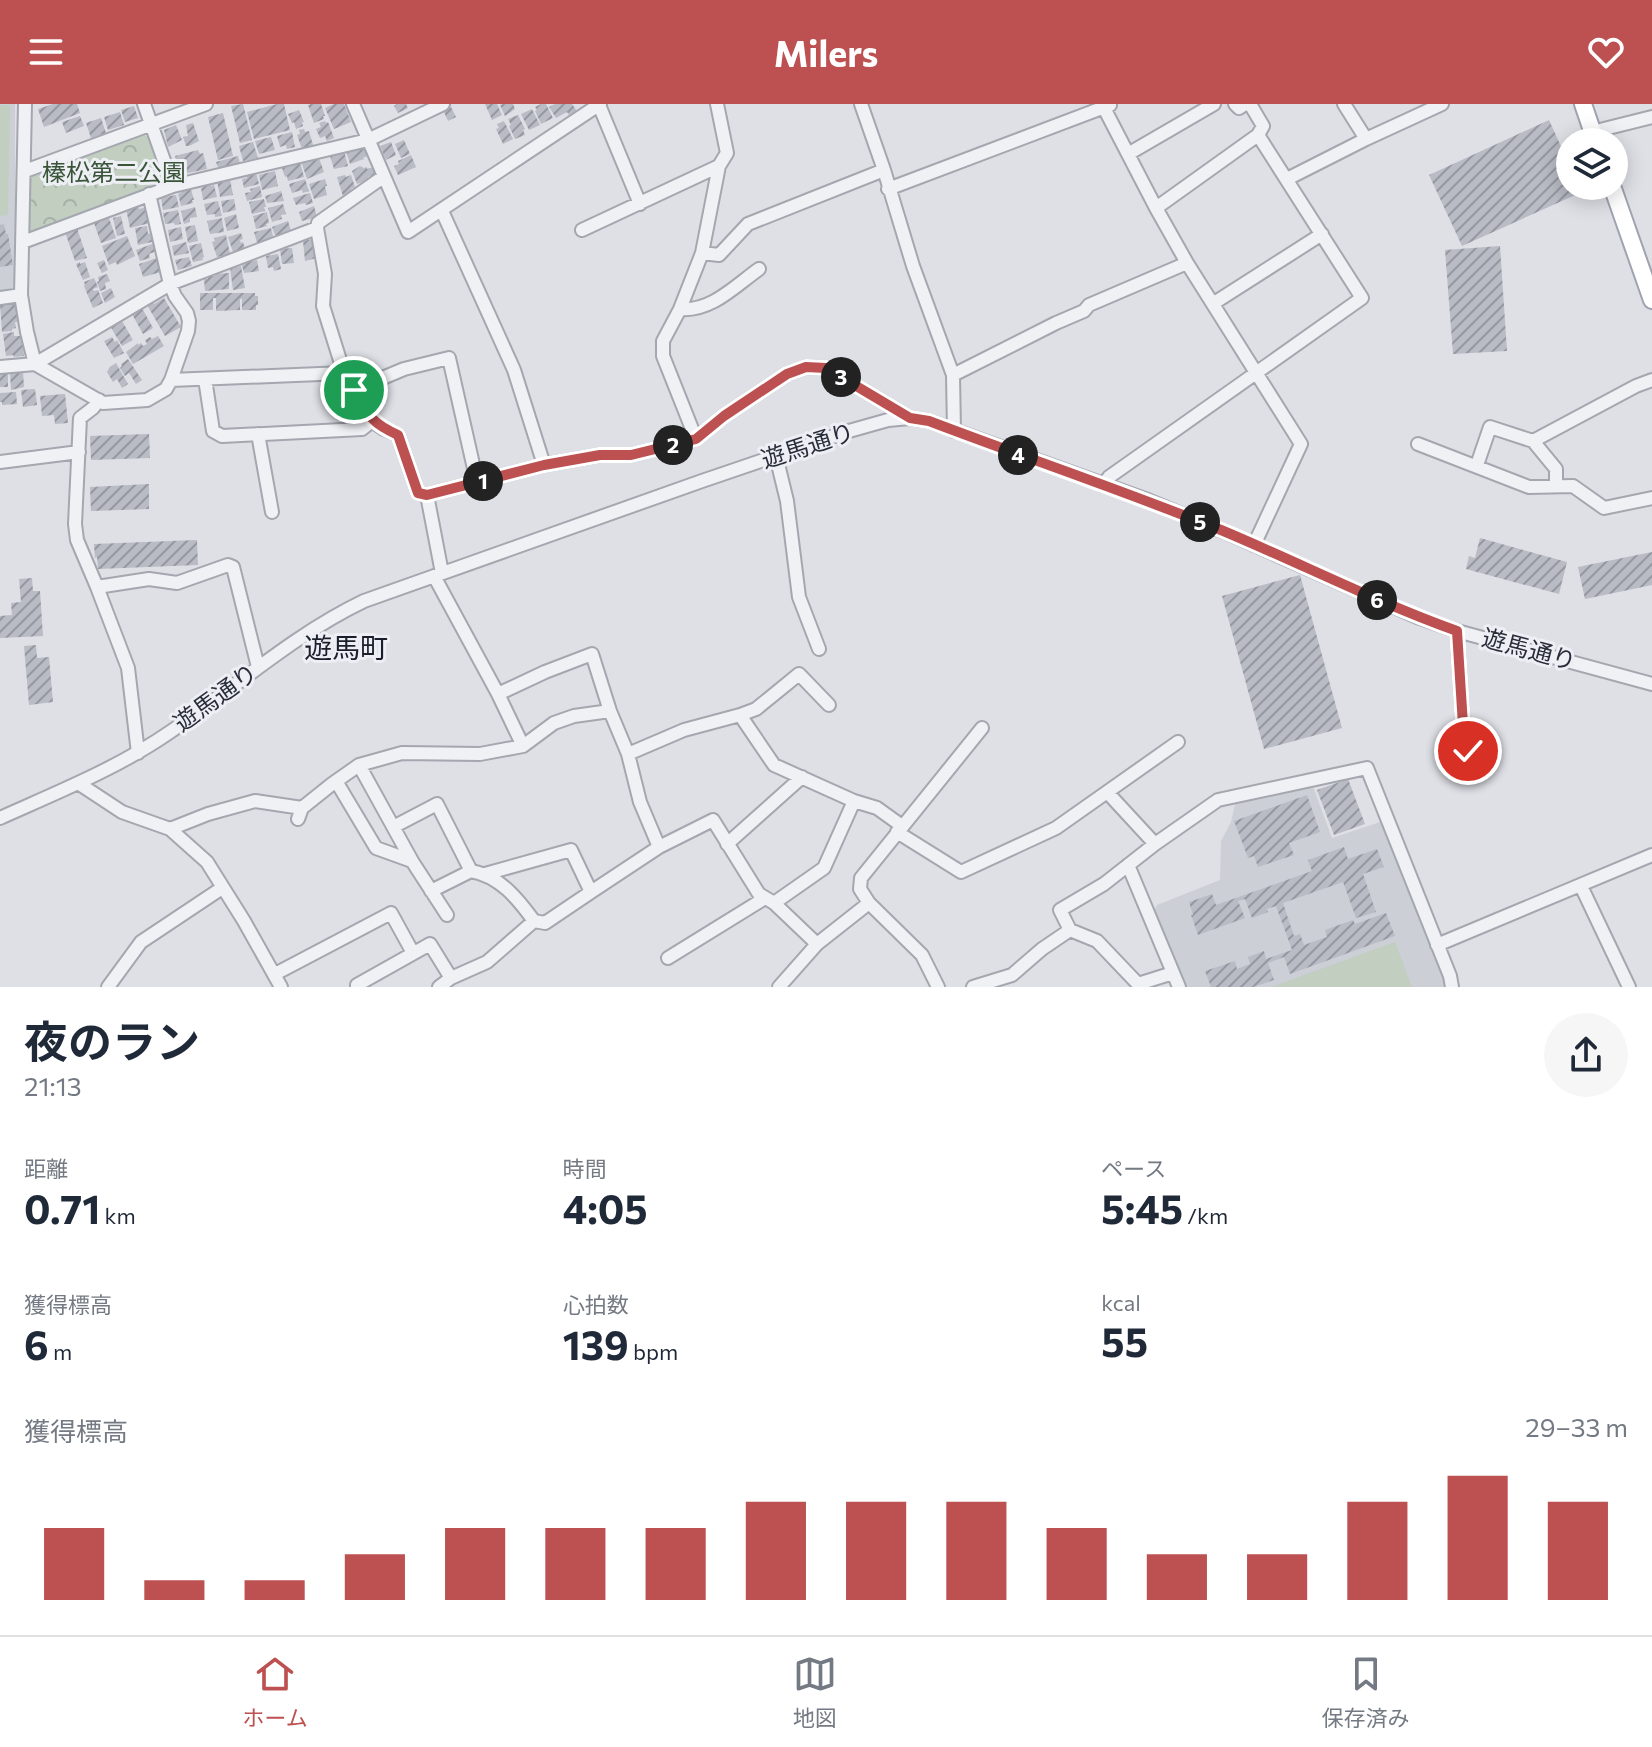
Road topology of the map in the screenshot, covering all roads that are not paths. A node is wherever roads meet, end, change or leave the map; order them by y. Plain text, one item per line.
1 (25, 104) edge
2 (144, 104) edge
3 (206, 104) edge
4 (353, 104) edge
5 (443, 104) edge
6 (599, 104) edge
7 (717, 104) edge
8 (861, 104) edge
9 (1214, 104) edge
10 (1235, 104) edge
11 (1247, 104) edge
12 (1344, 104) edge
13 (1442, 104) edge
14 (1583, 104) edge
15 (1106, 105) edge
16 (1652, 117) edge
17 (152, 124) junction
18 (1591, 128) edge
19 (1620, 128) edge
20 (1258, 135) junction
21 (1366, 139) junction
22 (368, 140) junction
23 (1128, 154) junction
24 (719, 166) junction
25 (884, 170) junction
26 (25, 171) junction
27 (383, 177) junction
28 (1287, 179) junction
29 (173, 186) junction
30 (888, 189) junction
31 (149, 194) junction
32 (1617, 200) edge
33 (640, 204) junction
34 (1156, 208) junction
35 (442, 211) junction
36 (317, 228) junction
37 (582, 230) dead end
38 (1322, 234) junction
39 (23, 242) junction
40 (702, 253) junction
41 (1187, 263) junction
42 (759, 269) dead end
43 (170, 284) junction
44 (21, 295) junction
45 (0, 298) edge
46 (1652, 300) edge
47 (1214, 303) junction
48 (680, 309) junction
49 (35, 364) junction
50 (0, 367) edge
51 (1256, 372) junction
52 (344, 373) junction
53 (953, 375) junction
54 (205, 379) junction
55 (171, 380) junction
56 (1652, 380) edge
57 (354, 390) junction
58 (99, 400) junction
59 (910, 418) junction
60 (372, 421) junction
61 (954, 431) junction
62 (258, 434) junction
63 (696, 439) junction
64 (1533, 441) junction
65 (1418, 444) dead end
66 (79, 452) junction
67 (776, 456) junction
68 (0, 462) edge
69 (544, 465) junction
70 (1477, 465) junction
71 (477, 482) junction
72 (1103, 485) junction
73 (1556, 486) junction
74 (427, 495) junction
75 (1652, 498) edge
76 (272, 512) dead end
77 (1254, 545) junction
78 (438, 574) junction
79 (97, 587) junction
80 (1457, 631) junction
81 (819, 649) dead end
82 (258, 667) junction
83 (1652, 684) edge
84 (498, 694) junction
85 (829, 705) dead end
86 (610, 711) junction
87 (740, 715) junction
88 (982, 728) dead end
89 (1178, 742) dead end
90 (523, 746) junction
91 (1468, 751) dead end
92 (138, 753) junction
93 (628, 754) junction
94 (359, 765) junction
95 (802, 777) junction
96 (336, 781) junction
97 (78, 783) junction
98 (1107, 792) junction
99 (854, 801) junction
100 (0, 818) edge
101 (395, 826) junction
102 (170, 829) junction
103 (900, 829) junction
104 (727, 844) junction
105 (1155, 844) junction
106 (659, 847) junction
107 (1652, 855) edge
108 (412, 861) junction
109 (1128, 865) junction
110 (478, 872) junction
111 (1581, 886) junction
112 (222, 888) junction
113 (431, 891) junction
114 (591, 892) junction
115 (769, 900) junction
116 (869, 903) junction
117 (447, 915) dead end
118 (534, 921) junction
119 (1070, 930) junction
120 (817, 944) junction
121 (1437, 945) junction
122 (413, 953) junction
123 (668, 958) dead end
124 (1173, 973) junction
125 (275, 974) junction
126 (451, 978) junction
127 (108, 987) edge
128 (281, 987) edge
129 (357, 987) edge
130 (439, 987) edge
131 (779, 987) edge
132 (938, 987) edge
133 (973, 987) edge
134 (1179, 987) edge
135 (1452, 987) edge
136 (1629, 987) edge

1 - 26 street
2 - 17 street
3 - 17 street
4 - 22 street
5 - 22 street
6 - 33 street
6 - 35 street
7 - 24 street
8 - 25 street
9 - 23 street
10 - 11 street
11 - 20 street
12 - 21 street
13 - 21 street
14 - 18 main road
15 - 23 street
15 - 30 street
16 - 19 street
17 - 26 street
17 - 29 street
20 - 28 street
20 - 34 street
21 - 28 street
22 - 27 street
22 - 29 street
23 - 34 street
24 - 33 street
24 - 40 street
25 - 30 street
25 - 40 street
26 - 39 street
27 - 35 street
27 - 36 street
28 - 38 street
29 - 31 street
30 - 53 street
31 - 39 street
31 - 43 street
32 - 46 main road
33 - 37 street
34 - 41 street
35 - 69 street
36 - 43 street
36 - 52 street
38 - 47 street
38 - 51 street
39 - 44 street
40 - 48 street
41 - 47 street
41 - 53 street
42 - 48 street
43 - 49 street
43 - 55 street
44 - 45 street
44 - 49 street
47 - 51 street
48 - 63 street
49 - 50 street
49 - 58 street
51 - 72 street
51 - 77 street
52 - 54 street
52 - 57 street
53 - 61 street
54 - 55 street
54 - 62 street
55 - 58 street
56 - 64 street
57 - 60 street
57 - 71 street
58 - 66 street
59 - 61 street, 遊馬通り
59 - 63 street
59 - 67 street, 遊馬通り
60 - 62 street
60 - 74 street
61 - 72 street, 遊馬通り
62 - 76 street
63 - 69 street
64 - 70 street
64 - 73 street
65 - 70 street
66 - 68 street
66 - 79 street
67 - 78 street, 遊馬通り
67 - 81 street
69 - 71 street
70 - 73 street
71 - 74 street
72 - 77 street, 遊馬通り
73 - 75 street
74 - 78 street
77 - 80 street, 遊馬通り
78 - 82 street, 遊馬通り
78 - 84 street
79 - 82 street
79 - 92 street
80 - 83 street, 遊馬通り
80 - 91 street
82 - 92 street, 遊馬通り
84 - 86 street
84 - 90 street
85 - 87 street
86 - 90 street
86 - 93 street
87 - 93 street
87 - 95 street
88 - 103 street
89 - 98 street
90 - 94 street
92 - 97 street, 遊馬通り
93 - 106 street
94 - 96 street
94 - 101 street
95 - 99 street
95 - 104 street
96 - 102 street
96 - 108 street
97 - 100 street, 遊馬通り
97 - 102 street
98 - 103 street
98 - 105 street
99 - 103 street
99 - 115 street
101 - 108 street
101 - 110 street
102 - 112 street
103 - 116 street
104 - 106 street
104 - 115 street
105 - 109 street
105 - 121 street
106 - 114 street
107 - 111 street
108 - 113 street
109 - 119 street
109 - 124 street
110 - 113 street
110 - 114 street
110 - 118 street
111 - 121 street
111 - 136 street
112 - 125 street
112 - 127 street
113 - 117 street
114 - 118 street
115 - 120 street
115 - 123 street
116 - 120 street
116 - 132 street
118 - 126 street
119 - 124 street
119 - 133 street
120 - 131 street
121 - 135 street
122 - 125 street
122 - 126 street
122 - 129 street
124 - 134 street
125 - 128 street
126 - 130 street

